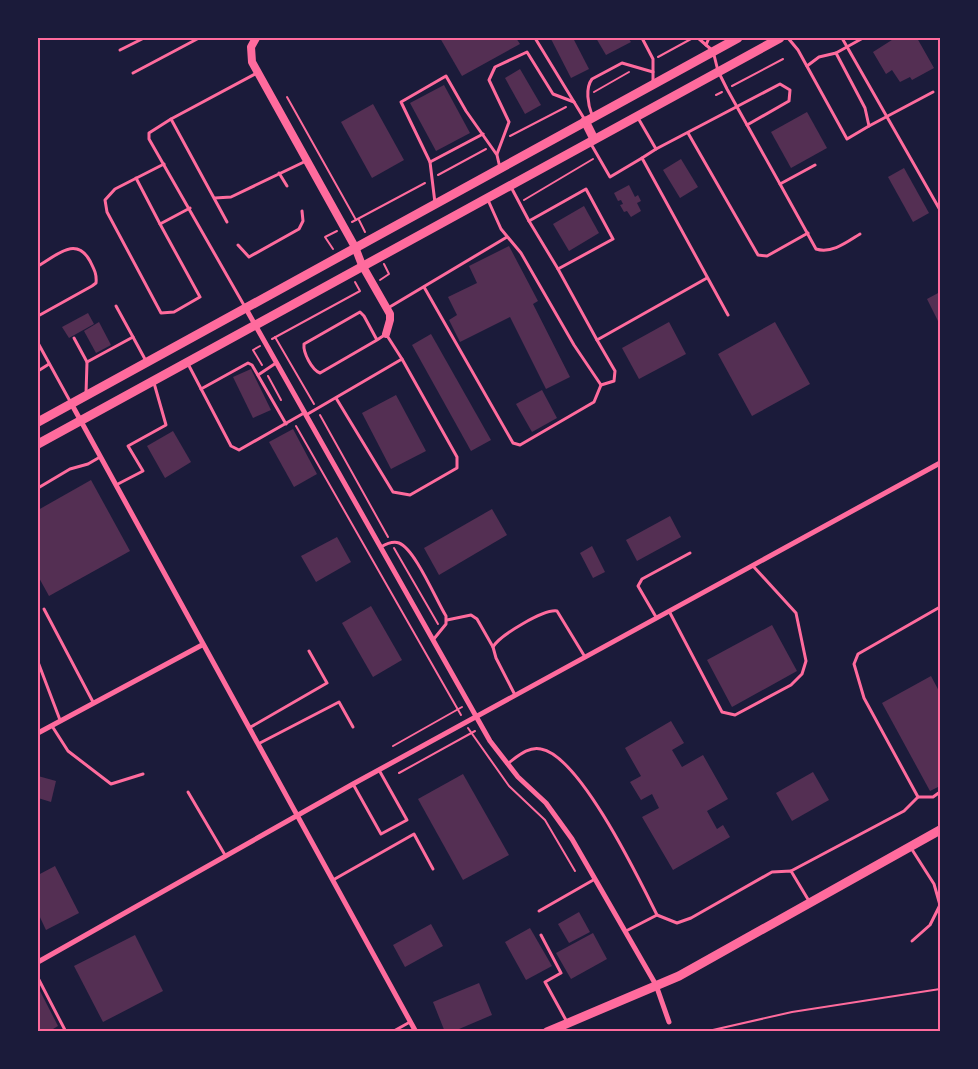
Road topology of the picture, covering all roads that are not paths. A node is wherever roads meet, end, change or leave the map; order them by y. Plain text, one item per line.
1 (144, 38) edge
2 (199, 38) edge
3 (256, 38) edge
4 (535, 38) edge
5 (642, 38) edge
6 (698, 38) edge
7 (709, 38) edge
8 (738, 38) edge
9 (780, 38) edge
10 (788, 38) edge
11 (842, 38) edge
12 (863, 38) edge
13 (847, 46) junction
14 (710, 48) junction
15 (120, 50) dead end
16 (836, 53) junction
17 (806, 66) junction
18 (718, 71) junction
19 (653, 72) junction
20 (133, 73) dead end
21 (257, 73) junction
22 (653, 84) junction
23 (933, 92) dead end
24 (574, 102) junction
25 (737, 107) junction
26 (637, 116) junction
27 (888, 118) junction
28 (171, 119) junction
29 (589, 119) junction
30 (747, 125) junction
31 (868, 126) junction
32 (688, 133) junction
33 (483, 134) junction
34 (592, 140) junction
35 (656, 149) junction
36 (497, 155) junction
37 (642, 158) junction
38 (307, 161) junction
39 (430, 162) junction
40 (164, 164) junction
41 (815, 165) dead end
42 (500, 169) junction
43 (279, 172) junction
44 (136, 178) junction
45 (780, 184) junction
46 (509, 185) junction
47 (288, 186) dead end
48 (486, 197) junction
49 (215, 198) junction
50 (435, 204) junction
51 (190, 208) junction
52 (940, 210) edge
53 (302, 211) dead end
54 (529, 221) junction
55 (227, 222) dead end
56 (160, 224) junction
57 (808, 233) junction
58 (860, 234) dead end
59 (507, 237) junction
60 (238, 245) dead end
61 (355, 247) junction
62 (362, 265) junction
63 (38, 266) edge
64 (558, 270) junction
65 (707, 278) junction
66 (424, 287) junction
67 (116, 306) dead end
68 (245, 307) junction
69 (387, 309) junction
70 (728, 315) dead end
71 (38, 316) edge
72 (255, 325) junction
73 (386, 334) junction
74 (133, 337) junction
75 (74, 338) dead end
76 (377, 340) junction
77 (597, 340) junction
78 (38, 343) edge
79 (402, 359) junction
80 (88, 362) junction
81 (146, 362) junction
82 (187, 362) junction
83 (276, 363) junction
84 (49, 364) junction
85 (38, 371) edge
86 (258, 374) junction
87 (153, 380) junction
88 (601, 385) junction
89 (201, 389) junction
90 (86, 395) junction
91 (336, 398) junction
92 (71, 403) junction
93 (305, 414) junction
94 (80, 420) junction
95 (38, 422) edge
96 (286, 424) junction
97 (38, 444) edge
98 (100, 457) junction
99 (940, 463) edge
100 (116, 486) junction
101 (38, 488) edge
102 (380, 547) junction
103 (690, 553) dead end
104 (752, 566) junction
105 (940, 607) edge
106 (44, 609) dead end
107 (669, 611) junction
108 (657, 618) junction
109 (447, 620) junction
110 (433, 640) junction
111 (202, 646) junction
112 (493, 647) junction
113 (309, 651) dead end
114 (585, 657) junction
115 (38, 662) edge
116 (515, 695) junction
117 (93, 702) junction
118 (476, 717) junction
119 (60, 720) junction
120 (52, 726) junction
121 (353, 727) dead end
122 (248, 728) junction
123 (38, 734) edge
124 (258, 745) junction
125 (507, 764) junction
126 (378, 770) junction
127 (143, 774) dead end
128 (353, 784) junction
129 (188, 792) dead end
130 (940, 792) edge
131 (918, 798) junction
132 (296, 815) junction
133 (940, 830) edge
134 (911, 847) junction
135 (225, 855) junction
136 (434, 869) dead end
137 (791, 871) junction
138 (595, 879) junction
139 (332, 880) junction
140 (811, 904) junction
141 (539, 911) dead end
142 (657, 915) junction
143 (625, 932) junction
144 (541, 935) dead end
145 (912, 941) dead end
146 (38, 962) edge
147 (38, 978) edge
148 (656, 986) junction
149 (411, 1022) junction
150 (669, 1022) dead end
151 (567, 1023) junction
152 (66, 1032) edge
153 (392, 1032) edge
154 (416, 1032) edge
155 (547, 1032) edge

1 - 15 lane
2 - 20 lane
3 - 21 street
4 - 24 lane
5 - 19 lane
6 - 14 lane
7 - 14 lane
8 - 14 main road
9 - 18 main road
10 - 17 lane
11 - 13 lane
12 - 13 lane
13 - 16 lane
13 - 27 lane
14 - 18 lane
14 - 22 main road
16 - 17 lane
16 - 31 lane
17 - 31 lane
18 - 25 lane
18 - 26 main road
19 - 22 lane
19 - 29 lane
21 - 28 lane
21 - 38 street
22 - 29 main road
23 - 27 lane
24 - 29 lane
24 - 36 lane
25 - 30 lane
25 - 30 lane
25 - 32 lane
26 - 34 main road
26 - 35 lane
27 - 31 lane
27 - 52 lane
28 - 40 lane
28 - 49 lane
29 - 34 main road
29 - 42 main road
30 - 45 lane
32 - 35 lane
32 - 57 lane
33 - 36 lane
33 - 39 lane
33 - 39 lane
34 - 37 lane
34 - 46 main road
35 - 37 lane
36 - 42 lane
37 - 65 lane
38 - 43 lane
38 - 61 street
39 - 50 lane
40 - 44 lane
40 - 51 lane
41 - 45 lane
42 - 46 main road
42 - 50 main road
43 - 47 lane
43 - 49 lane
44 - 56 lane
44 - 56 lane
45 - 57 lane
46 - 48 main road
46 - 54 lane
48 - 59 lane
48 - 62 main road
49 - 55 lane
50 - 61 main road
51 - 56 lane
51 - 68 lane
53 - 60 lane
54 - 64 lane
54 - 64 lane
57 - 58 lane
59 - 66 lane
59 - 88 lane
61 - 62 street
61 - 68 main road
62 - 69 street
62 - 72 main road
63 - 71 lane
64 - 77 lane
65 - 70 lane
65 - 77 lane
66 - 69 lane
66 - 88 lane
67 - 74 lane
68 - 72 street
68 - 81 main road
69 - 73 street
72 - 82 main road
72 - 83 street
73 - 76 lane
73 - 79 lane
74 - 80 lane
74 - 81 lane
75 - 80 lane
76 - 76 lane
77 - 88 lane
78 - 84 lane
79 - 91 lane
79 - 91 lane
80 - 90 lane
81 - 90 main road
82 - 87 main road
82 - 89 lane
83 - 86 lane
83 - 93 street
84 - 85 lane
84 - 92 lane
86 - 89 lane
86 - 96 lane
87 - 94 main road
87 - 100 lane
89 - 96 lane
90 - 92 main road
91 - 93 lane
92 - 94 street
92 - 95 main road
93 - 96 lane
93 - 102 street
94 - 97 main road
94 - 98 street
98 - 100 street
98 - 101 lane
99 - 104 street
100 - 111 street
102 - 109 lane
102 - 110 street
103 - 108 lane
104 - 107 street
104 - 107 lane
105 - 131 lane
106 - 117 lane
107 - 108 street
108 - 114 street
109 - 110 lane
109 - 112 lane
110 - 118 street
111 - 117 street
111 - 122 street
112 - 114 lane
112 - 116 lane
113 - 122 lane
114 - 116 street
115 - 119 lane
116 - 118 street
117 - 119 street
118 - 125 street
118 - 126 street
119 - 120 street
120 - 123 street
120 - 127 lane
121 - 124 lane
122 - 124 street
124 - 132 street
125 - 138 street
125 - 142 lane
126 - 128 street
126 - 128 lane
128 - 132 street
129 - 135 lane
130 - 131 lane
131 - 137 lane
132 - 135 street
132 - 139 street
133 - 134 main road
134 - 140 main road
134 - 145 lane
135 - 146 street
136 - 139 lane
137 - 140 lane
137 - 142 lane
138 - 141 lane
138 - 143 street
139 - 149 street
140 - 148 main road
142 - 143 lane
143 - 148 street
144 - 151 lane
147 - 152 lane
148 - 150 street
148 - 151 main road
149 - 153 lane
149 - 154 street
151 - 155 main road

